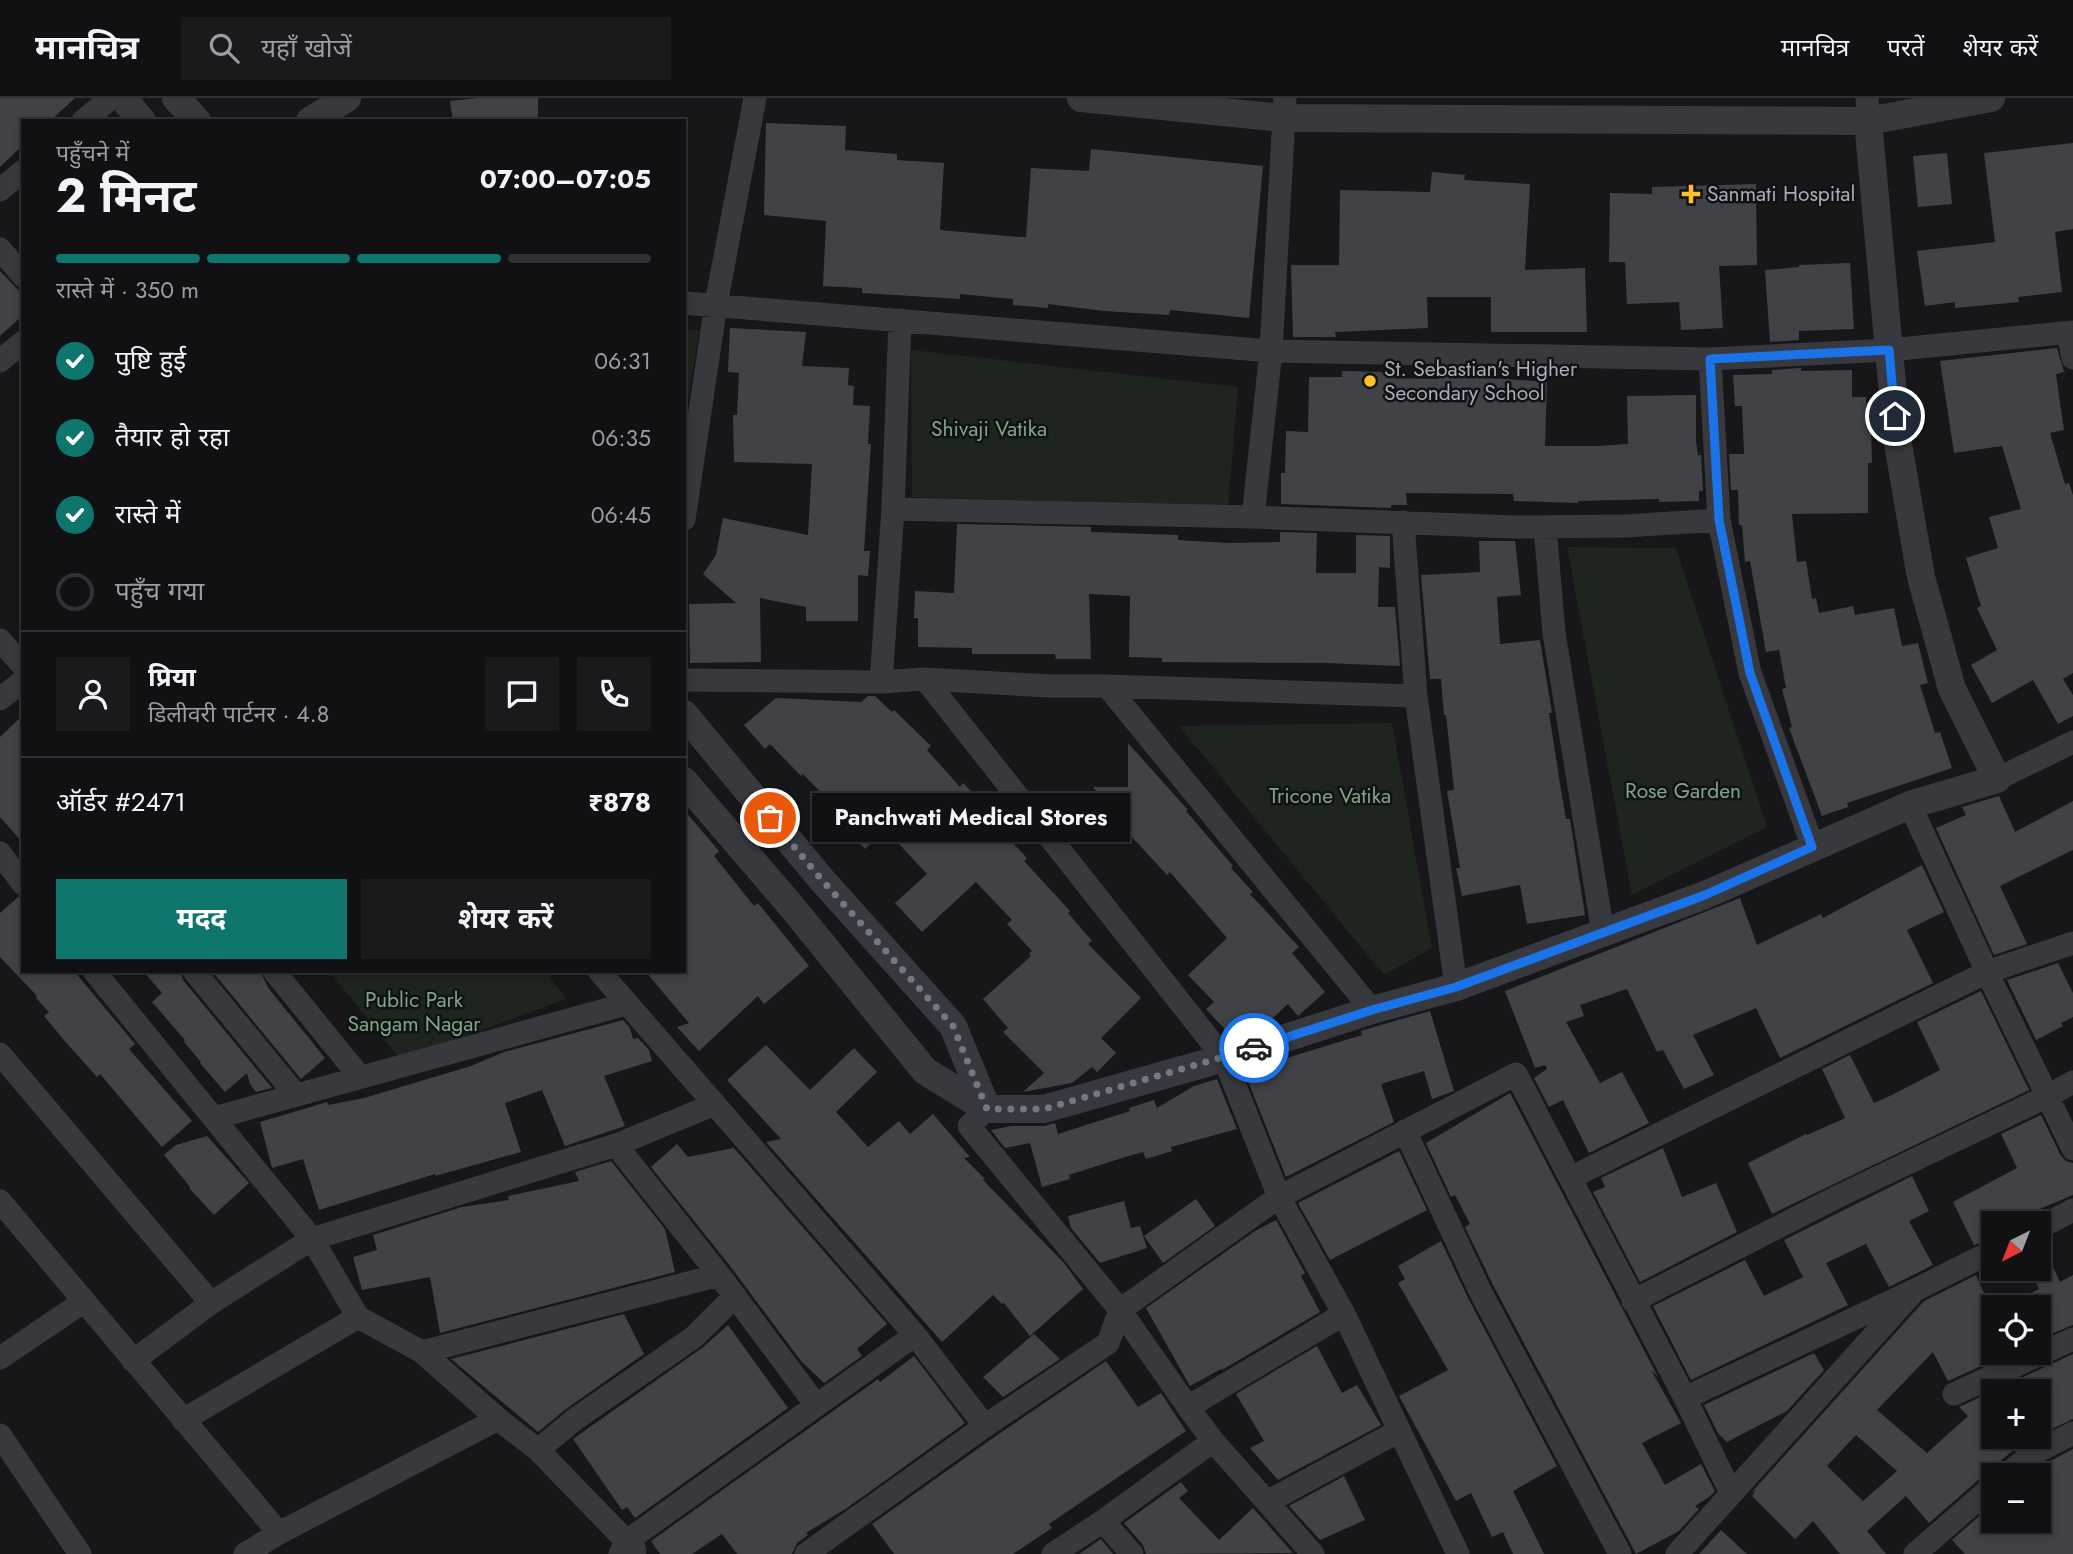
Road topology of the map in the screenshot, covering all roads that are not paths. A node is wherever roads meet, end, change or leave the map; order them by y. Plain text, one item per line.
1 (110, 98) edge
2 (123, 98) edge
3 (176, 98) edge
4 (347, 98) edge
5 (755, 98) edge
6 (1081, 98) edge
7 (1991, 98) edge
8 (1284, 108) edge
9 (1448, 109) edge
10 (1867, 110) edge
11 (85, 119) edge
12 (140, 119) edge
13 (195, 119) edge
14 (313, 119) edge
15 (21, 173) edge
16 (0, 190) edge
17 (0, 249) edge
18 (21, 273) edge
19 (686, 303) edge
20 (716, 304) junction
21 (900, 320) junction
22 (2070, 333) edge
23 (21, 343) edge
24 (1889, 350) junction
25 (1272, 351) junction
26 (2073, 358) edge
27 (1710, 359) junction
28 (0, 361) edge
29 (686, 506) edge
30 (893, 509) junction
31 (1253, 517) junction
32 (1719, 520) junction
33 (1403, 522) junction
34 (1545, 527) junction
35 (0, 640) edge
36 (21, 664) edge
37 (925, 679) junction
38 (686, 680) edge
39 (881, 682) junction
40 (21, 683) edge
41 (1107, 686) junction
42 (1416, 696) junction
43 (0, 699) edge
44 (686, 716) edge
45 (2073, 742) edge
46 (1997, 779) junction
47 (686, 782) edge
48 (1910, 805) junction
49 (1812, 847) junction
50 (0, 853) edge
51 (20, 874) edge
52 (1603, 933) junction
53 (2073, 943) edge
54 (1987, 972) junction
55 (96, 973) edge
56 (196, 973) edge
57 (276, 973) edge
58 (601, 973) edge
59 (1456, 987) junction
60 (626, 1004) junction
61 (1372, 1010) junction
62 (0, 1054) edge
63 (1224, 1058) junction
64 (360, 1077) junction
65 (2073, 1082) edge
66 (296, 1095) junction
67 (2046, 1097) junction
68 (715, 1104) junction
69 (987, 1109) junction
70 (214, 1118) junction
71 (1405, 1131) junction
72 (616, 1145) junction
73 (2073, 1149) edge
74 (1570, 1178) junction
75 (1279, 1197) junction
76 (0, 1201) edge
77 (2073, 1210) edge
78 (2051, 1221) edge
79 (312, 1239) junction
80 (1981, 1257) edge
81 (719, 1275) junction
82 (1915, 1290) junction
83 (735, 1296) junction
84 (1633, 1301) junction
85 (83, 1302) junction
86 (211, 1303) junction
87 (1120, 1310) junction
88 (1344, 1314) junction
89 (358, 1317) junction
90 (915, 1335) junction
91 (2073, 1339) edge
92 (422, 1352) junction
93 (0, 1359) edge
94 (133, 1361) junction
95 (1954, 1394) dead end
96 (1685, 1398) junction
97 (816, 1405) junction
98 (1188, 1406) junction
99 (498, 1419) junction
100 (183, 1420) junction
101 (985, 1426) junction
102 (1399, 1431) junction
103 (2073, 1433) edge
104 (0, 1435) edge
105 (1213, 1441) junction
106 (538, 1450) junction
107 (2021, 1463) edge
108 (1731, 1493) junction
109 (1981, 1496) edge
110 (1268, 1502) junction
111 (1103, 1521) junction
112 (279, 1533) junction
113 (628, 1550) edge
114 (820, 1550) edge
115 (80, 1554) edge
116 (245, 1554) edge
117 (1053, 1554) edge
118 (1132, 1554) edge
119 (1313, 1554) edge
120 (1458, 1554) edge
121 (1620, 1554) edge
122 (1677, 1554) edge
123 (1915, 1554) edge

1 - 11 street
2 - 12 street
3 - 13 street
4 - 14 street
5 - 20 street
6 - 8 street
7 - 10 street
8 - 9 street
8 - 25 street
9 - 10 street
10 - 24 street
15 - 16 street
17 - 18 street
19 - 20 street
20 - 21 street
20 - 29 street
21 - 25 street
21 - 30 street
22 - 24 street
22 - 26 street
23 - 28 street
24 - 27 street
24 - 46 street
25 - 27 street
25 - 31 street
27 - 32 street
30 - 31 street
30 - 39 street
31 - 33 street
32 - 34 street
32 - 49 street
33 - 34 street
33 - 42 street
34 - 52 street
35 - 36 street
37 - 39 street
37 - 41 street
37 - 63 street
38 - 39 street
40 - 43 street
41 - 42 street
41 - 61 street
42 - 59 street
44 - 69 street
45 - 46 street
46 - 48 street
47 - 69 street
48 - 49 street
48 - 54 street
49 - 52 street
50 - 51 street
52 - 59 street
53 - 54 street
54 - 67 street
54 - 74 street
55 - 70 street
56 - 66 street
57 - 64 street
58 - 60 street
59 - 61 street
60 - 64 street
60 - 68 street
61 - 63 street
62 - 86 street
63 - 69 street
63 - 75 street
64 - 66 street
65 - 67 street
66 - 70 street
67 - 73 street
67 - 84 street
68 - 72 street
68 - 90 street
69 - 87 street
70 - 79 street
71 - 74 street
71 - 75 street
71 - 121 street
72 - 79 street
72 - 81 street
74 - 84 street
75 - 87 street
75 - 88 street
76 - 85 street
77 - 78 street
79 - 86 street
79 - 89 street
80 - 82 street
81 - 83 street
81 - 92 street
82 - 96 street
82 - 108 street
83 - 97 street
83 - 106 street
84 - 96 street
85 - 93 street
85 - 94 street
86 - 94 street
87 - 98 street
87 - 101 street
88 - 98 street
88 - 102 street
89 - 92 street
89 - 100 street
90 - 97 street
90 - 101 street
91 - 95 street
92 - 99 street
94 - 100 street
96 - 108 street
97 - 113 street
98 - 105 street
99 - 106 street
99 - 112 street
100 - 112 street
101 - 114 street
102 - 110 street
102 - 120 street
103 - 107 street
104 - 115 street
105 - 110 street
105 - 111 street
106 - 113 street
108 - 122 street
109 - 123 street
110 - 119 street
111 - 117 street
111 - 118 street
112 - 116 street

